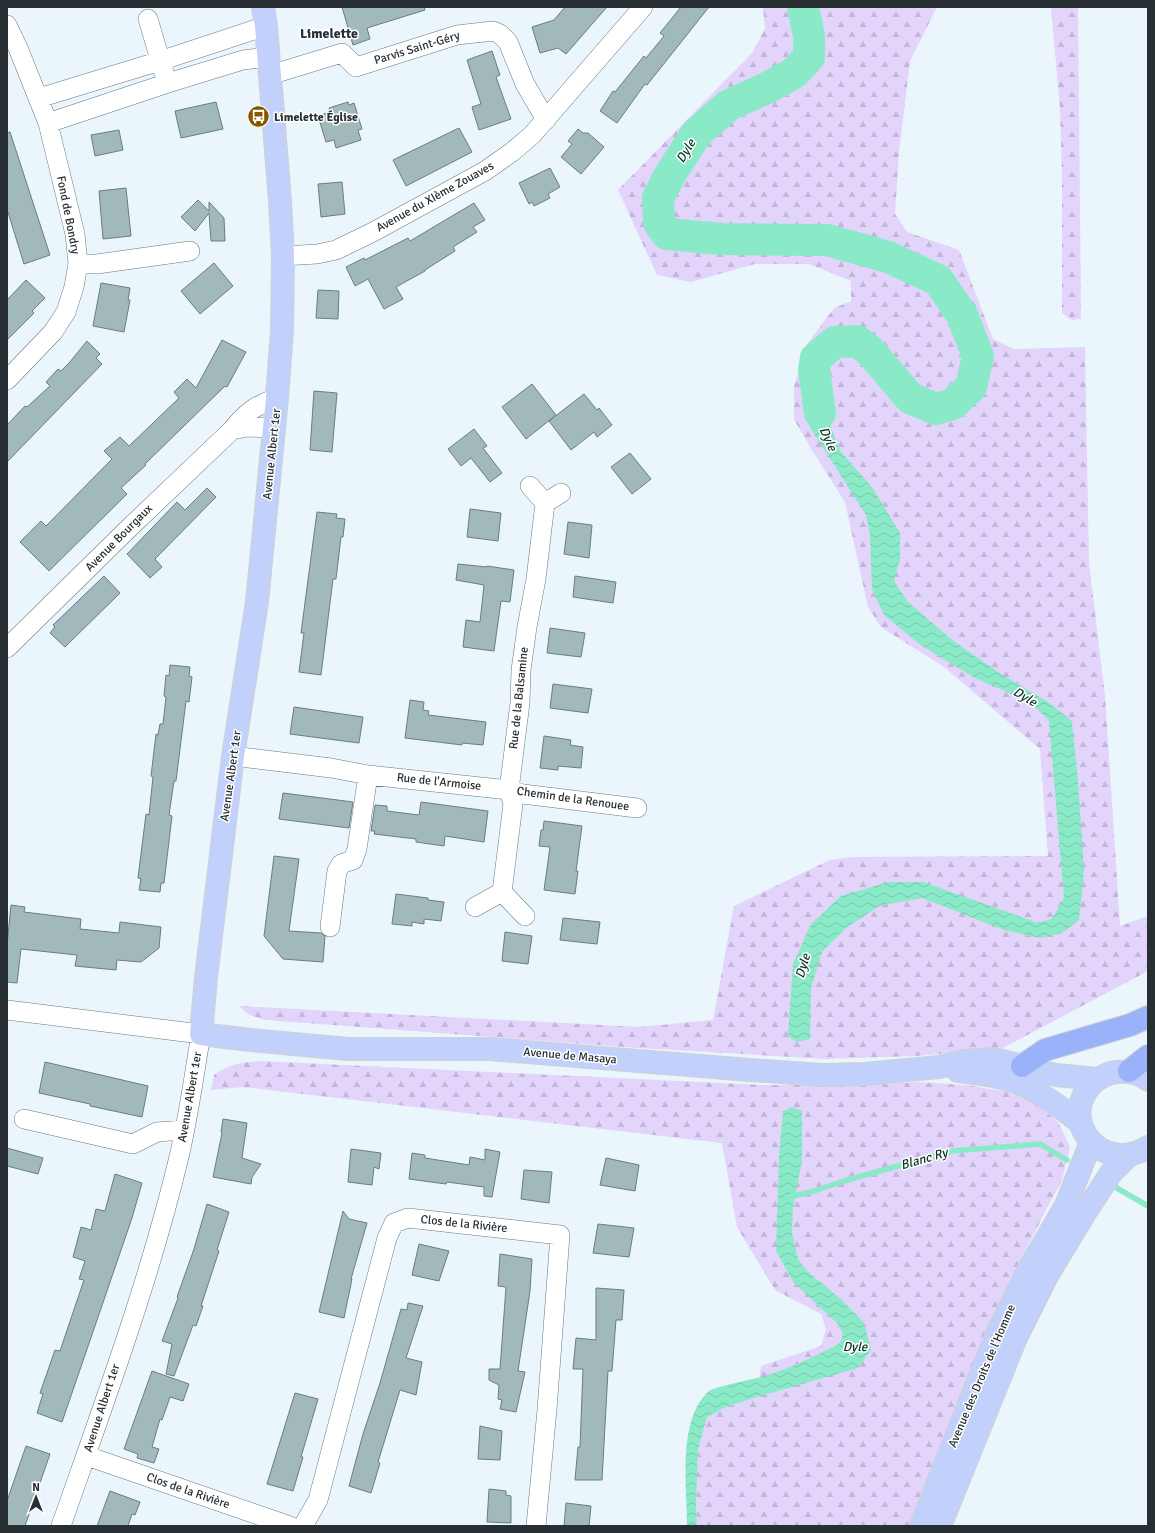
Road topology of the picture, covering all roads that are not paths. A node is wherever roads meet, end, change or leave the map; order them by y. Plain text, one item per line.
1 (643, 7) edge
2 (265, 17) edge
3 (148, 19) dead end
4 (7, 25) edge
5 (160, 61) junction
6 (269, 66) junction
7 (168, 83) junction
8 (39, 98) junction
9 (546, 120) junction
10 (48, 123) junction
11 (190, 251) dead end
12 (283, 256) junction
13 (78, 264) junction
14 (7, 380) edge
15 (278, 398) junction
16 (274, 428) junction
17 (232, 430) junction
18 (530, 486) dead end
19 (561, 493) dead end
20 (545, 504) junction
21 (7, 648) edge
22 (233, 756) junction
23 (368, 775) junction
24 (509, 790) junction
25 (637, 808) dead end
26 (502, 892) junction
27 (475, 907) dead end
28 (525, 916) dead end
29 (330, 927) dead end
30 (7, 1010) edge
31 (1148, 1017) edge
32 (201, 1034) junction
33 (1148, 1056) edge
34 (1022, 1066) junction
35 (939, 1067) junction
36 (1138, 1076) edge
37 (1097, 1080) junction
38 (24, 1119) dead end
39 (184, 1130) junction
40 (1086, 1132) junction
41 (1141, 1154) edge
42 (86, 1456) junction
43 (61, 1526) edge
44 (290, 1526) edge
45 (303, 1526) edge
46 (536, 1526) edge
47 (921, 1526) edge
48 (940, 1526) edge

1 - 9 street, Avenue du XIème Zouaves
2 - 5 street
2 - 6 main road, Avenue Albert 1er
3 - 5 street
4 - 8 street, Fond de Bondry
5 - 7 street
5 - 8 street
6 - 7 street
6 - 9 street, Parvis Saint-Géry
6 - 12 main road, Avenue Albert 1er
7 - 10 street
8 - 10 street, Fond de Bondry
9 - 12 street, Avenue du XIème Zouaves
10 - 13 street, Fond de Bondry
11 - 13 street
12 - 15 main road, Avenue Albert 1er
13 - 14 street, Fond de Bondry
15 - 16 main road, Avenue Albert 1er
15 - 17 street, Avenue Bourgaux
16 - 17 street
16 - 22 main road, Avenue Albert 1er
17 - 21 street, Avenue Bourgaux
18 - 20 street
19 - 20 street
20 - 24 street, Rue de la Balsamine
22 - 23 street, Rue de l'Armoise
22 - 32 main road, Avenue Albert 1er
23 - 24 street, Rue de l'Armoise
23 - 29 street
24 - 25 street, Chemin de la Renouee
24 - 26 street, Rue de la Balsamine
26 - 27 street
26 - 28 street
30 - 32 street
31 - 34 highway
32 - 35 main road, Avenue de Masaya
32 - 39 street, Avenue Albert 1er
33 - 36 highway
34 - 35 main road, Avenue de Masaya
34 - 37 main road, Avenue de Masaya
35 - 40 main road, Avenue de Masaya
36 - 37 main road
37 - 40 main road, Avenue des Droits de l'Homme
38 - 39 street
39 - 42 street, Avenue Albert 1er
40 - 41 main road, Avenue de Masaya
40 - 47 main road, Avenue des Droits de l'Homme
41 - 48 main road, Avenue des Droits de l'Homme
42 - 43 street, Avenue Albert 1er
42 - 44 street, Clos de la Rivière
45 - 46 street, Clos de la Rivière

